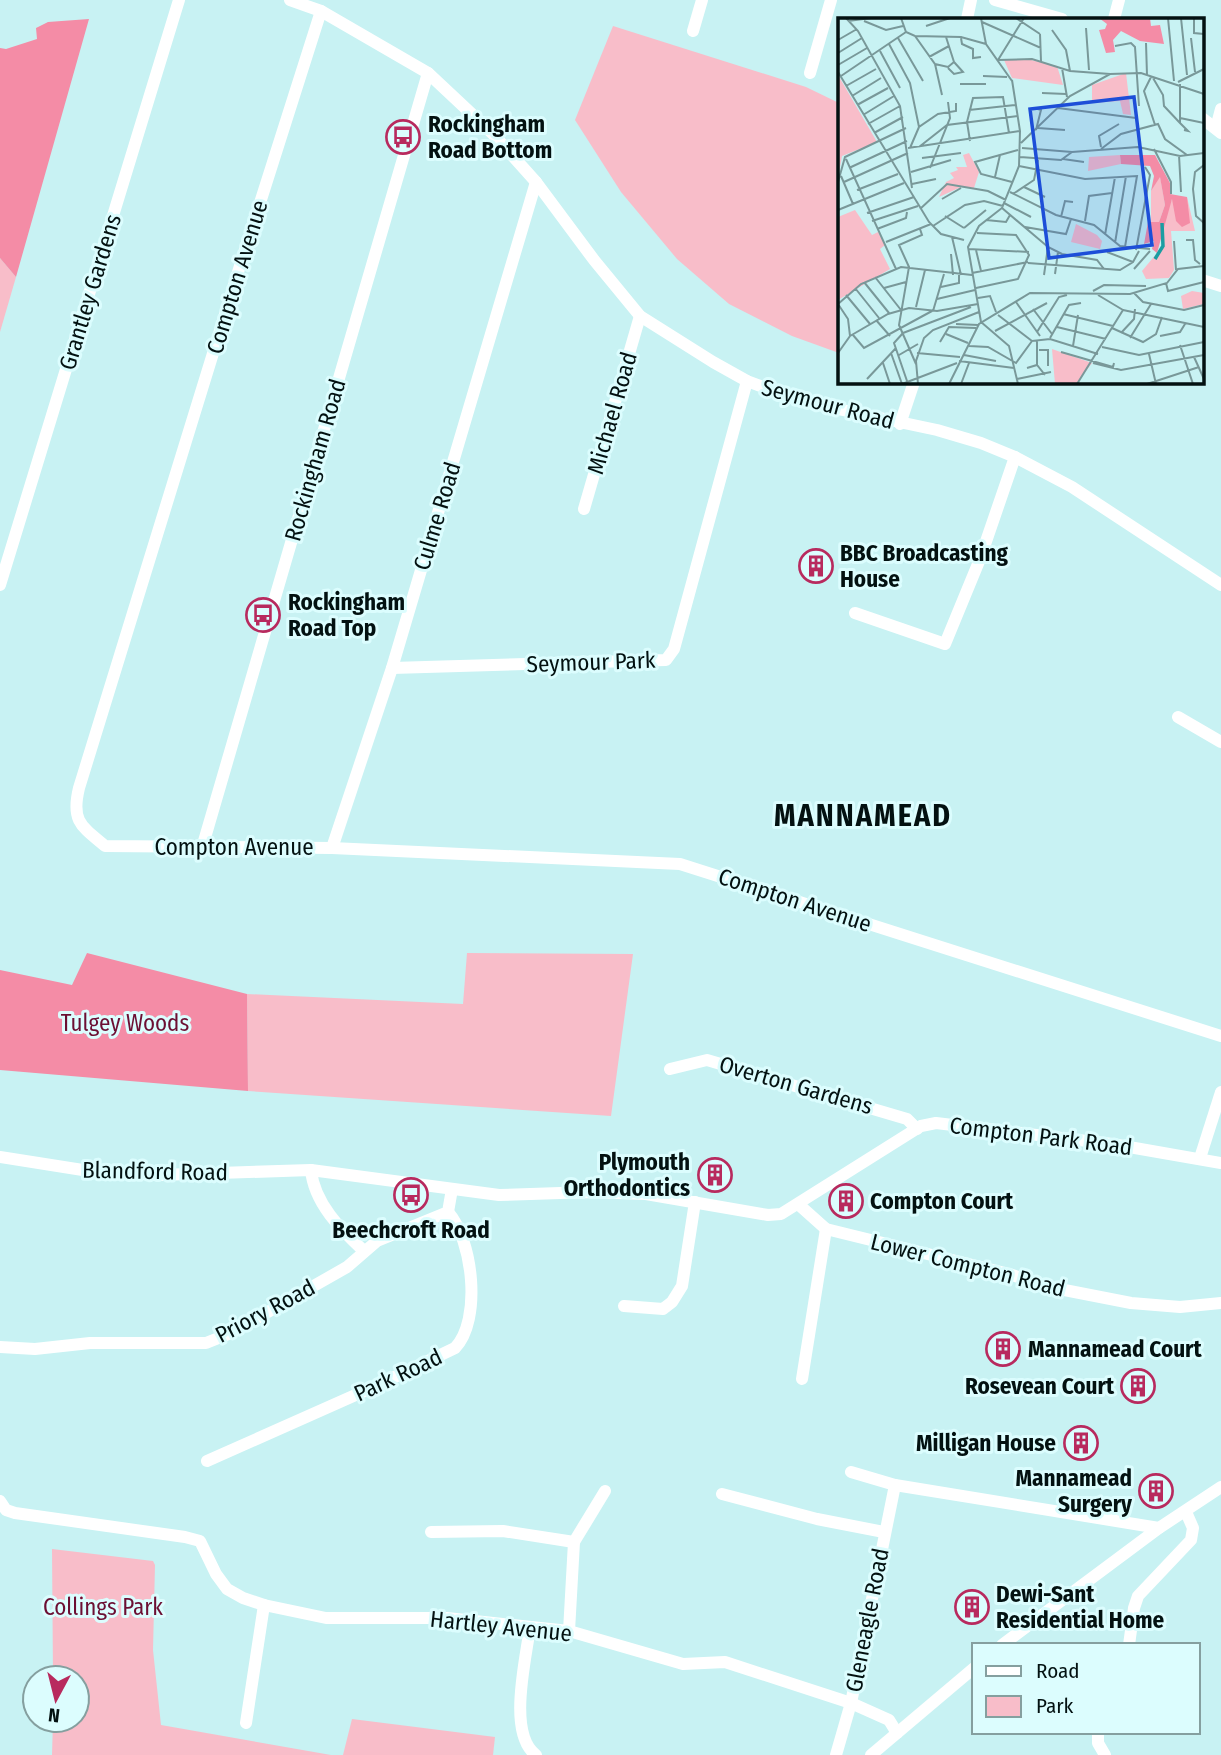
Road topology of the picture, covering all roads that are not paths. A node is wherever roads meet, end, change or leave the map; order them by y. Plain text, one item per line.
1 (179, 0) edge
2 (290, 0) edge
3 (702, 0) edge
4 (831, 0) edge
5 (971, 0) edge
6 (996, 0) edge
7 (1119, 0) edge
8 (321, 11) junction
9 (967, 18) edge
10 (1059, 18) edge
11 (1114, 18) edge
12 (693, 31) dead end
13 (428, 73) junction
14 (810, 73) dead end
15 (1221, 108) edge
16 (1204, 119) edge
17 (1219, 130) edge
18 (537, 182) junction
19 (640, 316) junction
20 (747, 381) junction
21 (914, 383) edge
22 (900, 424) junction
23 (1015, 457) junction
24 (584, 509) dead end
25 (0, 584) edge
26 (1221, 585) edge
27 (855, 612) dead end
28 (392, 668) junction
29 (1178, 717) dead end
30 (1221, 742) edge
31 (202, 848) junction
32 (332, 848) junction
33 (1221, 1036) edge
34 (670, 1069) dead end
35 (1221, 1092) edge
36 (917, 1129) junction
37 (0, 1157) edge
38 (1200, 1158) junction
39 (1221, 1163) edge
40 (311, 1170) junction
41 (452, 1189) junction
42 (695, 1202) junction
43 (798, 1204) junction
44 (448, 1212) junction
45 (826, 1229) junction
46 (364, 1251) junction
47 (1221, 1303) edge
48 (624, 1306) dead end
49 (0, 1347) edge
50 (802, 1379) dead end
51 (207, 1461) dead end
52 (851, 1472) dead end
53 (895, 1485) junction
54 (1221, 1487) edge
55 (605, 1491) dead end
56 (722, 1494) dead end
57 (0, 1502) edge
58 (1186, 1512) junction
59 (1159, 1528) junction
60 (431, 1532) dead end
61 (450, 1532) junction
62 (884, 1532) junction
63 (574, 1542) junction
64 (450, 1547) dead end
65 (264, 1605) junction
66 (530, 1627) junction
67 (569, 1630) junction
68 (1005, 1643) edge
69 (1129, 1643) edge
70 (972, 1670) edge
71 (851, 1703) junction
72 (246, 1723) dead end
73 (897, 1733) junction
74 (1098, 1734) edge
75 (536, 1755) edge
76 (836, 1755) edge
77 (871, 1755) edge
78 (1105, 1755) edge

1 - 25 street, Grantley Gardens
2 - 8 street, Seymour Road
3 - 12 street
4 - 14 street
5 - 9 street
6 - 10 street
7 - 11 street
8 - 13 street, Seymour Road
8 - 31 street, Compton Avenue
13 - 18 street, Seymour Road
13 - 31 street, Rockingham Road
15 - 17 street
16 - 17 street
18 - 19 street, Seymour Road
18 - 28 street, Culme Road
19 - 20 street, Seymour Road
19 - 24 street, Michael Road
20 - 22 street, Seymour Road
20 - 28 street, Seymour Park
21 - 22 street
22 - 23 street, Seymour Road
23 - 26 street, Seymour Road
23 - 27 street
28 - 32 street, Culme Road
29 - 30 street
31 - 32 street, Compton Avenue
32 - 33 street, Compton Avenue
34 - 36 street, Overton Gardens
35 - 38 street
36 - 38 street, Compton Park Road
36 - 43 street, Compton Park Road
37 - 40 street, Blandford Road
38 - 39 street, Compton Park Road
40 - 41 street
40 - 46 street
41 - 42 street
41 - 44 street
42 - 43 street
42 - 48 street
43 - 45 street, Lower Compton Road
44 - 46 street, Priory Road
44 - 51 street, Park Road
45 - 47 street, Lower Compton Road
45 - 50 street
46 - 49 street, Priory Road
52 - 53 street
53 - 59 street
53 - 62 street, Gleneagle Road
54 - 58 street
55 - 63 street
56 - 62 street
57 - 65 street, Hartley Avenue
58 - 59 street
58 - 69 street
59 - 68 street
60 - 61 street
61 - 63 street
61 - 64 street
62 - 71 street, Gleneagle Road
63 - 67 street
65 - 66 street, Hartley Avenue
65 - 72 street
66 - 67 street, Hartley Avenue
66 - 75 street
67 - 71 street, Hartley Avenue
70 - 73 street
71 - 73 street, Hartley Avenue
71 - 76 street, Gleneagle Road
73 - 77 street
74 - 78 street

